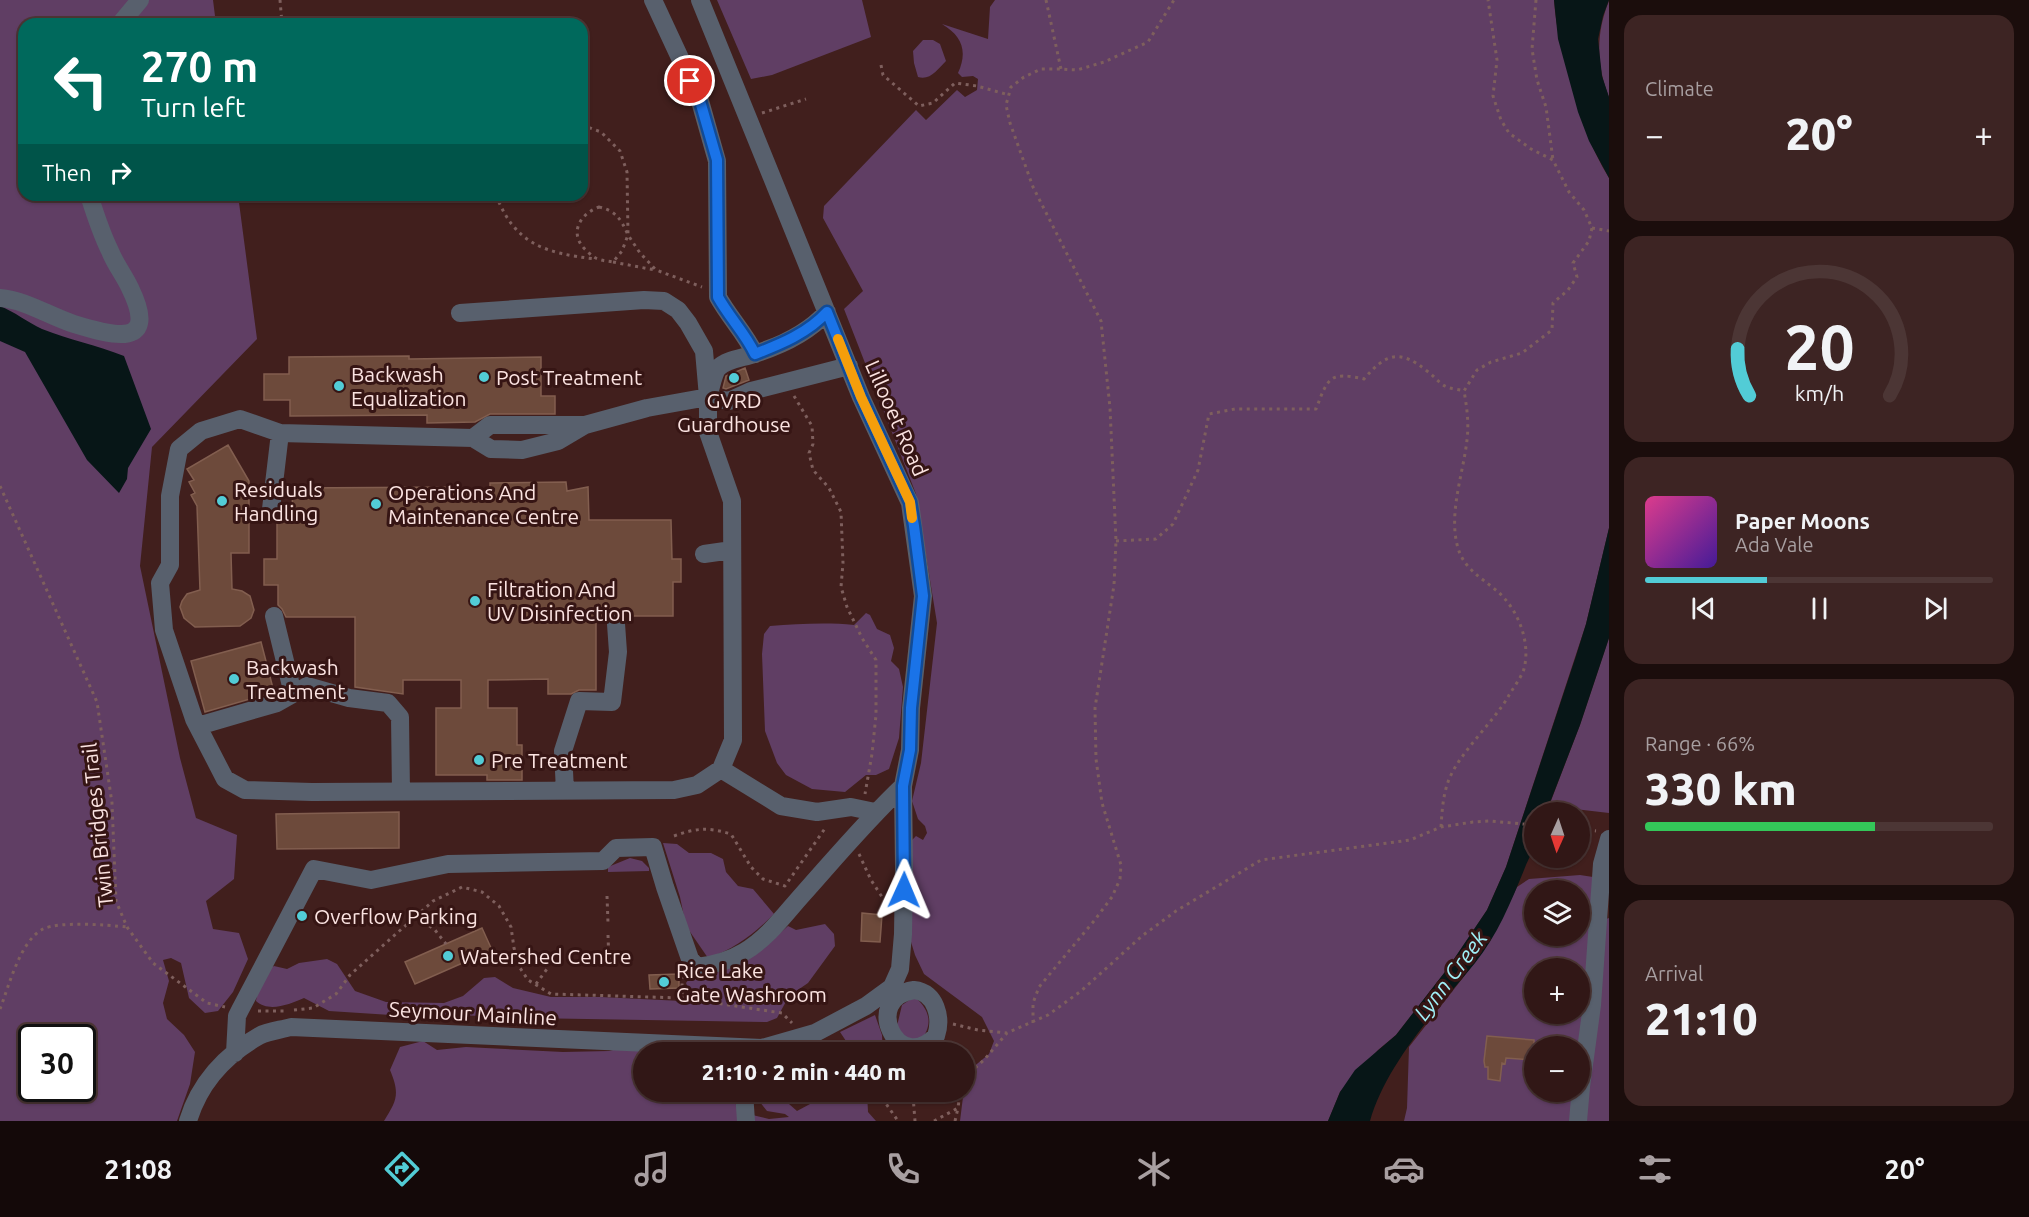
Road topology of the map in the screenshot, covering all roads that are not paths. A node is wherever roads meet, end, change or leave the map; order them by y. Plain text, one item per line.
1 (140, 0) edge
2 (652, 0) edge
3 (700, 0) edge
4 (125, 18) edge
5 (91, 201) edge
6 (0, 298) edge
7 (827, 312) junction
8 (460, 313) dead end
9 (755, 354) junction
10 (849, 366) junction
11 (708, 397) junction
12 (585, 425) junction
13 (280, 433) junction
14 (473, 438) junction
15 (271, 509) dead end
16 (732, 550) junction
17 (704, 554) dead end
18 (274, 616) dead end
19 (616, 624) dead end
20 (293, 694) junction
21 (198, 726) junction
22 (721, 769) junction
23 (903, 786) junction
24 (566, 791) junction
25 (401, 792) junction
26 (875, 812) junction
27 (1609, 839) edge
28 (895, 991) junction
29 (783, 1042) edge
30 (633, 1045) edge
31 (235, 1053) junction
32 (745, 1102) edge
33 (188, 1121) edge
34 (746, 1121) edge
35 (1578, 1121) edge

1 - 4 street
2 - 9 street
3 - 7 street, Lillooet Road
5 - 6 street
7 - 9 street
7 - 10 street, Lillooet Road
8 - 11 street
9 - 11 street
10 - 11 street
10 - 23 street, Lillooet Road
11 - 12 street
11 - 16 street
12 - 14 street
12 - 14 street
13 - 14 street
13 - 15 street
13 - 21 street
16 - 17 street
16 - 22 street
18 - 20 street
19 - 24 street
20 - 21 street
20 - 25 street
21 - 25 street
22 - 24 street
22 - 26 street
23 - 26 street
23 - 28 street, Lillooet Road
24 - 25 street
26 - 31 street
27 - 35 street
28 - 28 street
28 - 29 street, Seymour Mainline
30 - 31 street, Seymour Mainline
31 - 33 street, Seymour Mainline
32 - 34 street

